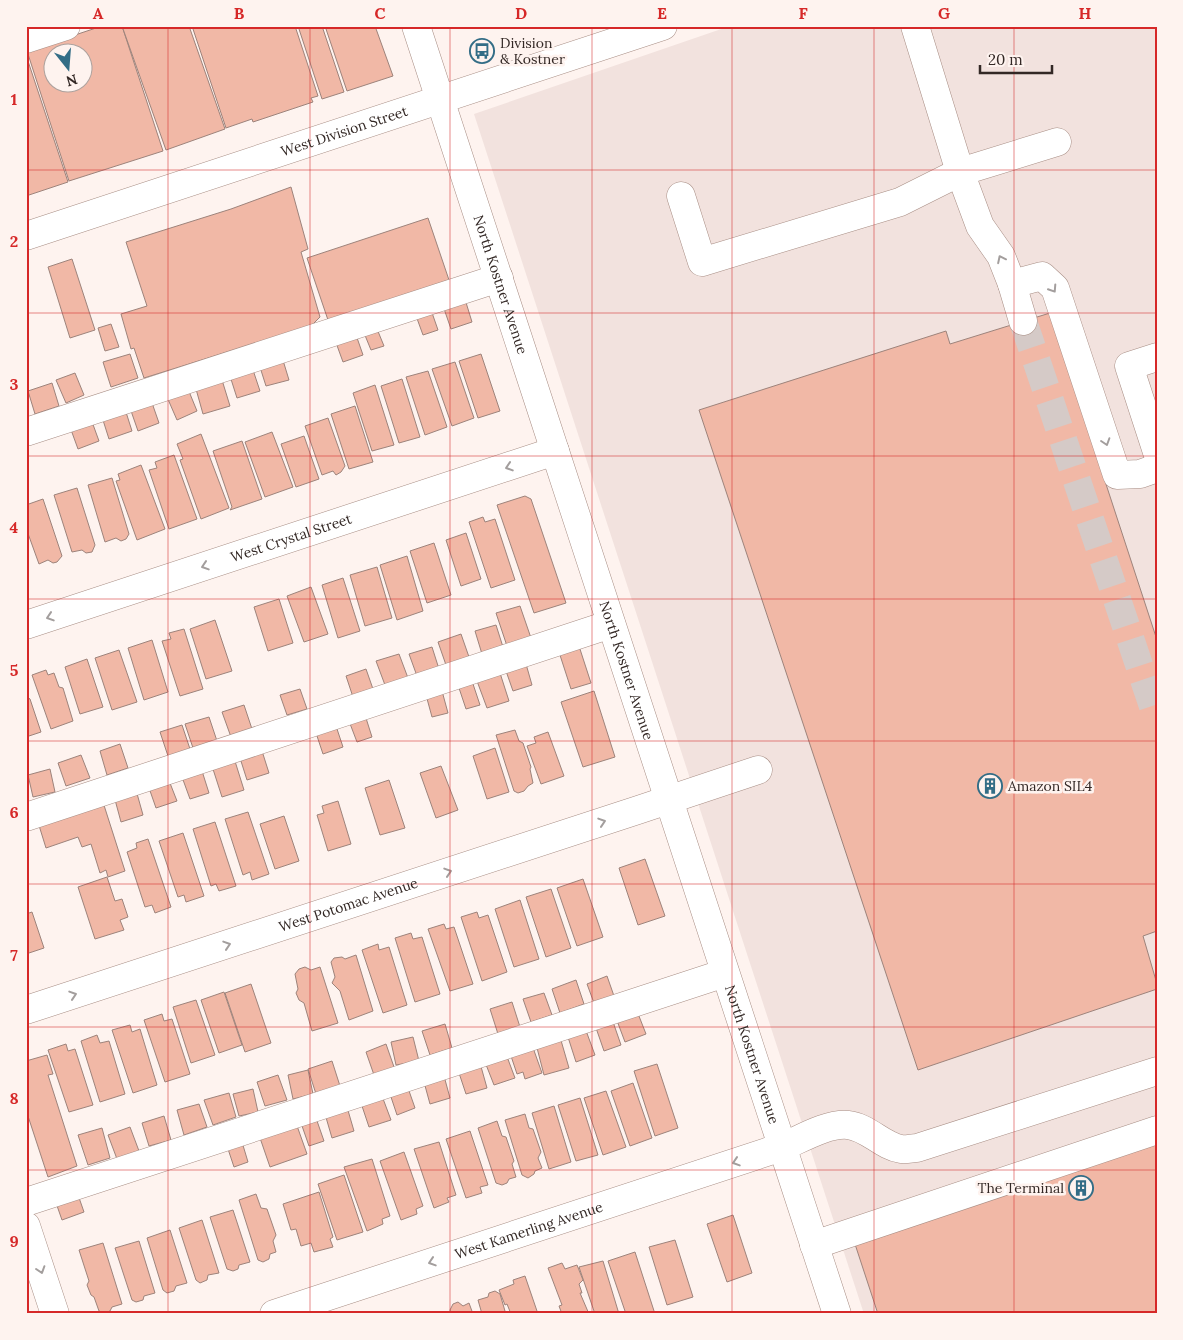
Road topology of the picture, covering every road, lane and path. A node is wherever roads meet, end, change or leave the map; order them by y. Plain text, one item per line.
1 (66, 26) edge
2 (416, 26) edge
3 (663, 26) edge
4 (915, 26) edge
5 (26, 40) edge
6 (440, 100) junction
7 (1057, 142) dead end
8 (960, 172) junction
9 (680, 196) dead end
10 (26, 236) edge
11 (498, 278) junction
12 (1012, 284) junction
13 (1023, 321) tunnel mouth
14 (1157, 357) edge
15 (26, 432) edge
16 (555, 451) junction
17 (1157, 452) edge
18 (1157, 468) edge
19 (26, 624) edge
20 (612, 624) junction
21 (758, 770) dead end
22 (669, 800) junction
23 (26, 817) edge
24 (726, 973) junction
25 (26, 1010) edge
26 (1157, 1071) edge
27 (1157, 1130) edge
28 (782, 1147) junction
29 (26, 1202) edge
30 (26, 1226) edge
31 (814, 1245) junction
32 (55, 1314) edge
33 (274, 1314) edge
34 (837, 1314) edge

1 - 5 street
2 - 6 street, North Kostner Avenue
3 - 6 street, West Division Street
4 - 8 street
6 - 10 street, West Division Street
6 - 11 street, North Kostner Avenue
7 - 8 street
8 - 9 street
12 -> 8 street
11 - 15 street
11 - 16 street, North Kostner Avenue
12 - 13 street
12 -> 18 street
14 - 17 street
16 -> 19 street, West Crystal Street
16 - 20 street, North Kostner Avenue
20 - 22 street, North Kostner Avenue
20 - 23 street
21 - 22 street, West Potomac Avenue
22 - 24 street, North Kostner Avenue
25 -> 22 street, West Potomac Avenue
24 - 28 street, North Kostner Avenue
24 - 29 street
26 - 28 street, West Kamerling Avenue
27 - 31 street
28 - 31 street, North Kostner Avenue
28 -> 33 street, West Kamerling Avenue
30 -> 32 street
31 - 34 street, North Kostner Avenue

